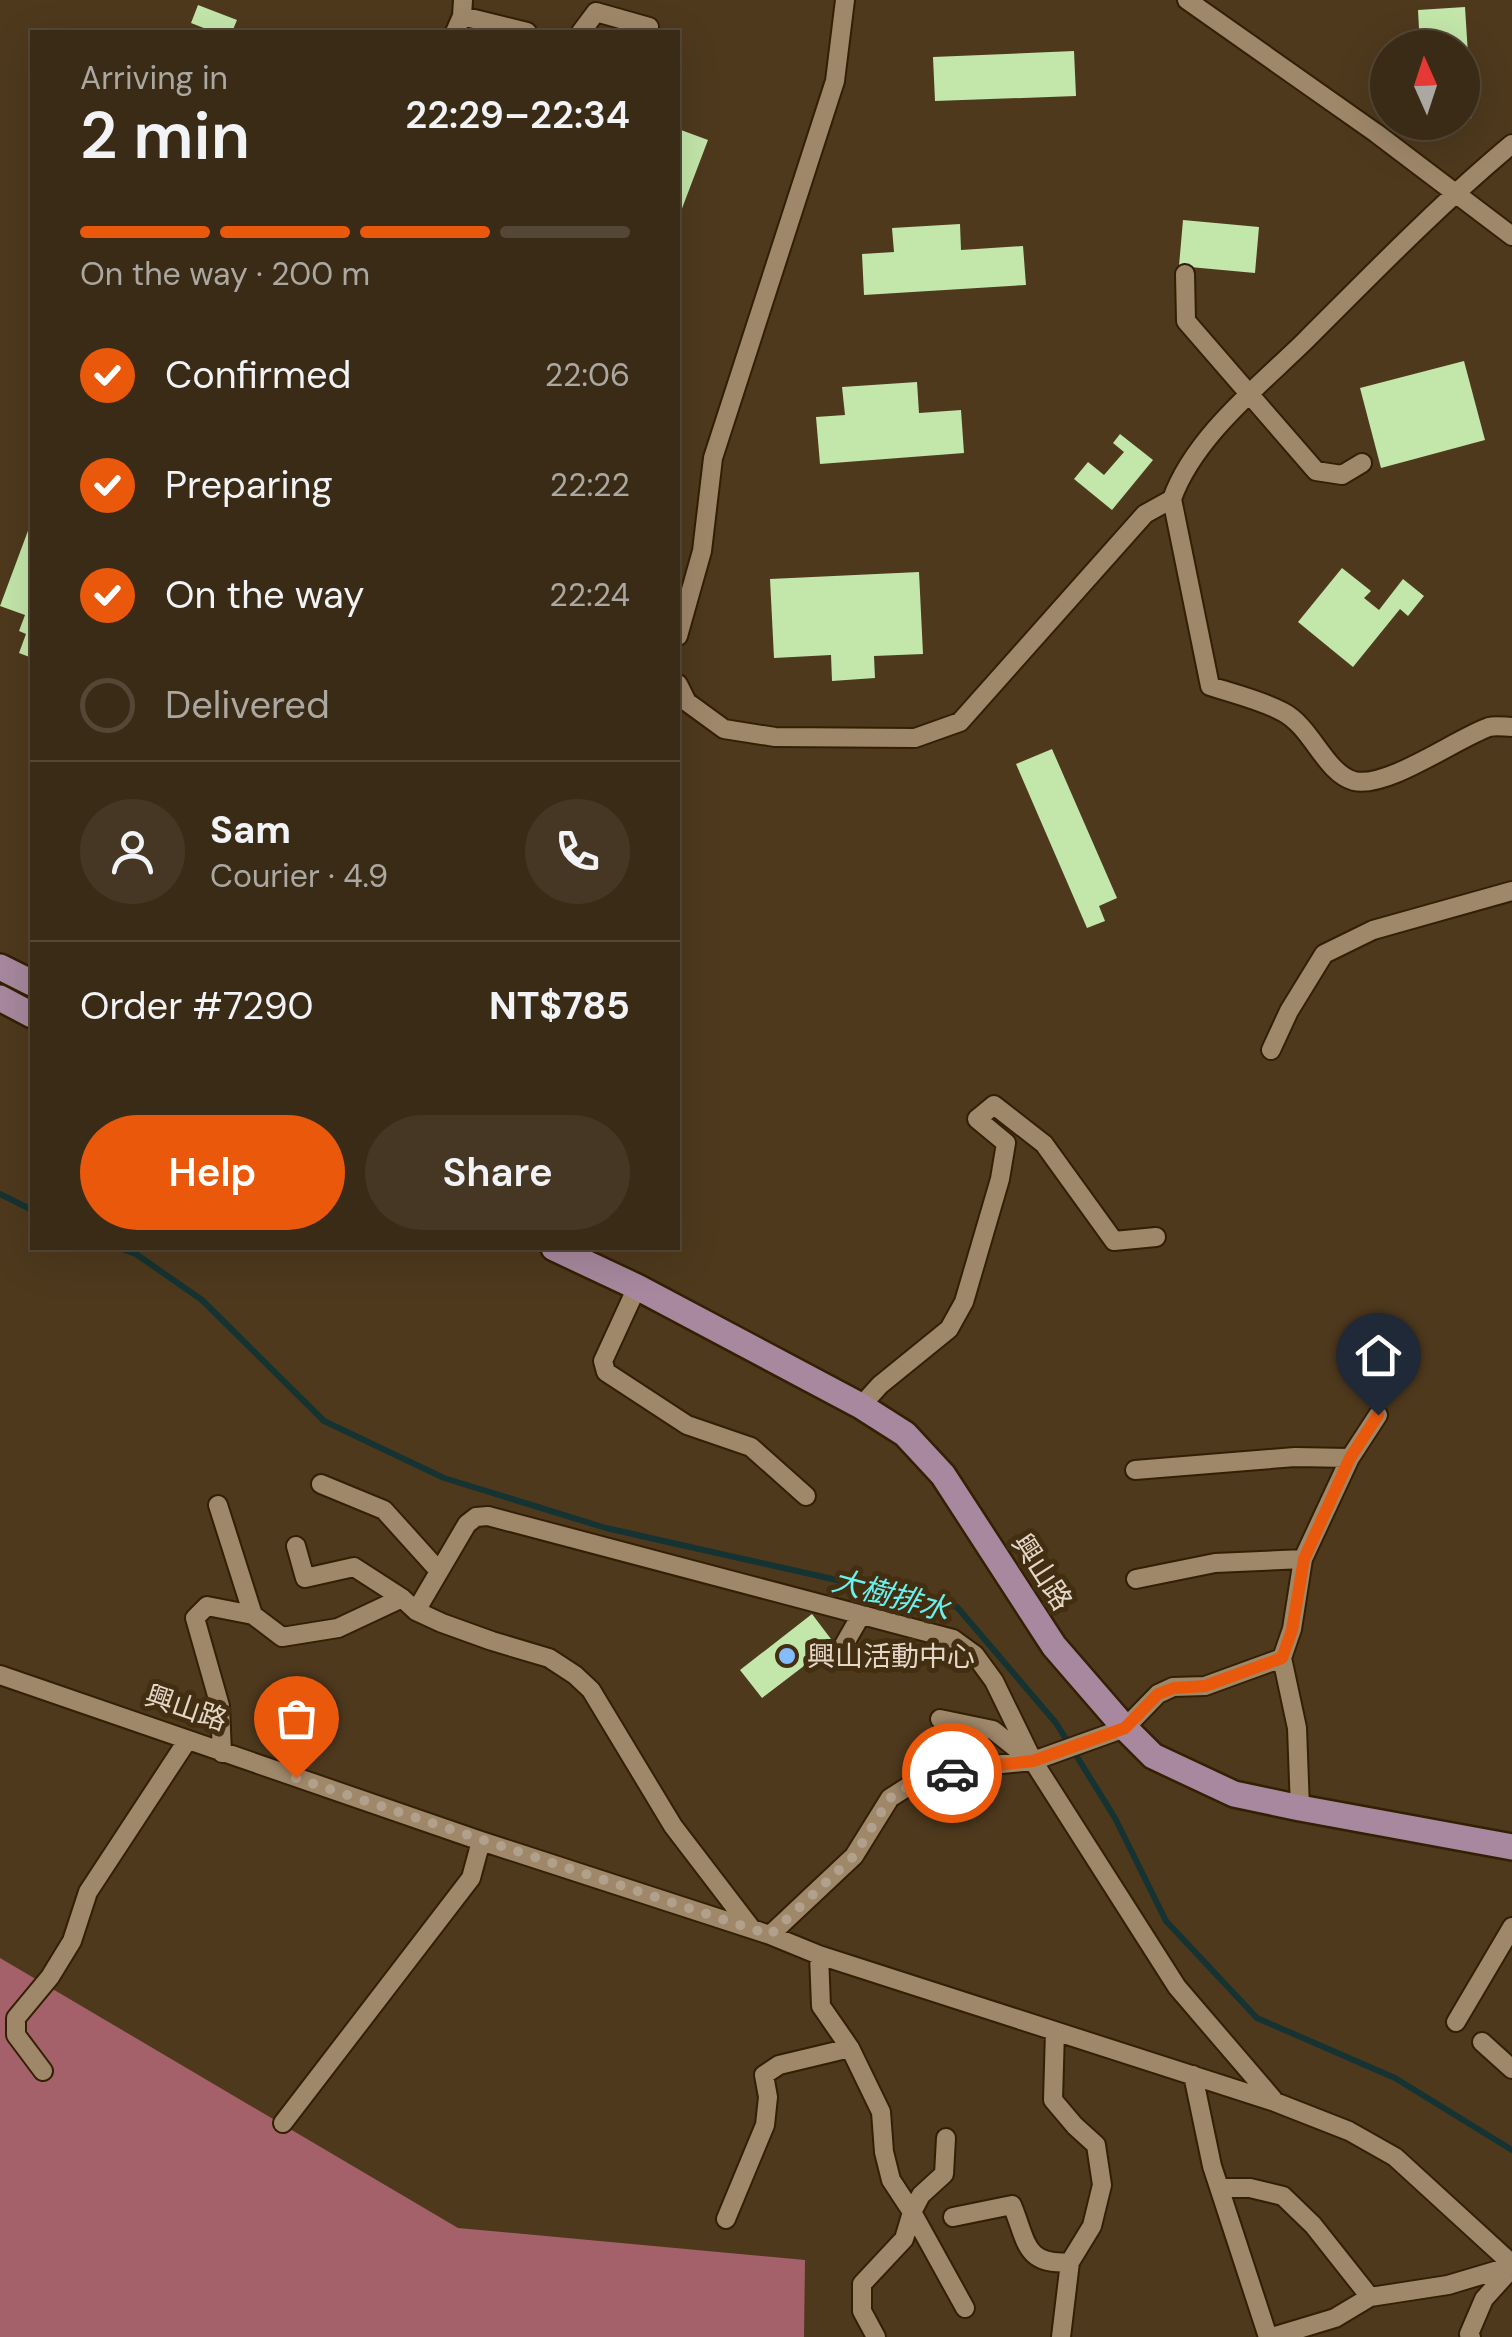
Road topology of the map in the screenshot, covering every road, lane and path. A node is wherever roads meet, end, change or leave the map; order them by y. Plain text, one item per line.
1 (845, 0) edge
2 (1187, 0) edge
3 (460, 16) edge
4 (520, 30) edge
5 (582, 30) edge
6 (647, 30) edge
7 (1512, 144) edge
8 (1453, 194) junction
9 (1512, 236) edge
10 (1185, 274) dead end
11 (1250, 395) junction
12 (1362, 463) dead end
13 (1172, 498) junction
14 (680, 629) edge
15 (680, 688) edge
16 (1512, 728) edge
17 (1512, 891) edge
18 (0, 967) edge
19 (30, 982) edge
20 (0, 998) edge
21 (30, 1014) edge
22 (1271, 1050) dead end
23 (1156, 1237) dead end
24 (558, 1250) edge
25 (637, 1287) junction
26 (861, 1406) junction
27 (1378, 1415) dead end
28 (1350, 1458) junction
29 (1135, 1470) dead end
30 (322, 1484) dead end
31 (806, 1496) dead end
32 (218, 1505) dead end
33 (296, 1546) dead end
34 (1304, 1559) junction
35 (439, 1571) junction
36 (1136, 1579) dead end
37 (409, 1604) junction
38 (253, 1614) junction
39 (862, 1615) junction
40 (836, 1657) dead end
41 (1282, 1658) junction
42 (0, 1675) edge
43 (940, 1719) dead end
44 (1125, 1728) junction
45 (187, 1740) junction
46 (222, 1753) junction
47 (1033, 1761) junction
48 (1300, 1808) junction
49 (480, 1841) junction
50 (1512, 1847) edge
51 (751, 1928) junction
52 (1512, 1928) edge
53 (770, 1935) junction
54 (819, 1955) junction
55 (1456, 2022) dead end
56 (1055, 2031) junction
57 (1482, 2042) dead end
58 (850, 2048) junction
59 (1512, 2069) edge
60 (43, 2072) dead end
61 (1193, 2076) junction
62 (1276, 2102) junction
63 (282, 2123) dead end
64 (946, 2138) dead end
65 (1220, 2188) junction
66 (912, 2212) junction
67 (953, 2217) dead end
68 (726, 2219) dead end
69 (1070, 2262) junction
70 (1512, 2266) edge
71 (1370, 2298) junction
72 (965, 2308) dead end
73 (1293, 2334) edge
74 (876, 2337) edge
75 (1061, 2337) edge
76 (1270, 2337) edge
77 (1471, 2337) edge

1 - 14 street
2 - 8 street
3 - 4 street
5 - 6 street
7 - 8 street
8 - 9 street
8 - 11 street
10 - 11 street
11 - 12 street
11 - 13 street
13 - 15 street
13 - 16 street
17 - 22 street
18 - 19 main road
20 - 21 main road
23 - 26 street
24 - 25 main road, 興山路
25 - 26 main road, 興山路
25 - 31 street
26 - 44 main road, 興山路
27 - 28 street
28 - 29 street
28 - 34 street
30 - 35 street
32 - 38 street
33 - 37 street
34 - 36 street
34 - 41 street
35 - 37 street
35 - 39 street
37 - 38 street
37 - 51 street
38 - 46 street
39 - 40 street
39 - 47 street
41 - 44 street
41 - 48 street
42 - 45 street, 興山路
43 - 47 street
44 - 47 street
44 - 48 main road, 興山路
45 - 46 street, 興山路
45 - 60 street
46 - 49 street, 興山路
47 - 53 street
47 - 62 street
48 - 50 main road, 興山路
49 - 51 street, 興山路
49 - 63 street
51 - 53 street, 興山路
52 - 55 street
53 - 54 street, 興山路
54 - 56 street, 興山路
54 - 58 street
56 - 61 street, 興山路
56 - 69 street
57 - 59 street
58 - 66 street
58 - 68 street
61 - 62 street, 興山路
61 - 65 street
62 - 70 street, 興山路
64 - 66 street
65 - 71 street
65 - 76 street
66 - 72 street
66 - 74 street
67 - 69 street
69 - 75 street
70 - 71 street
70 - 77 street
71 - 73 street
73 - 76 street

